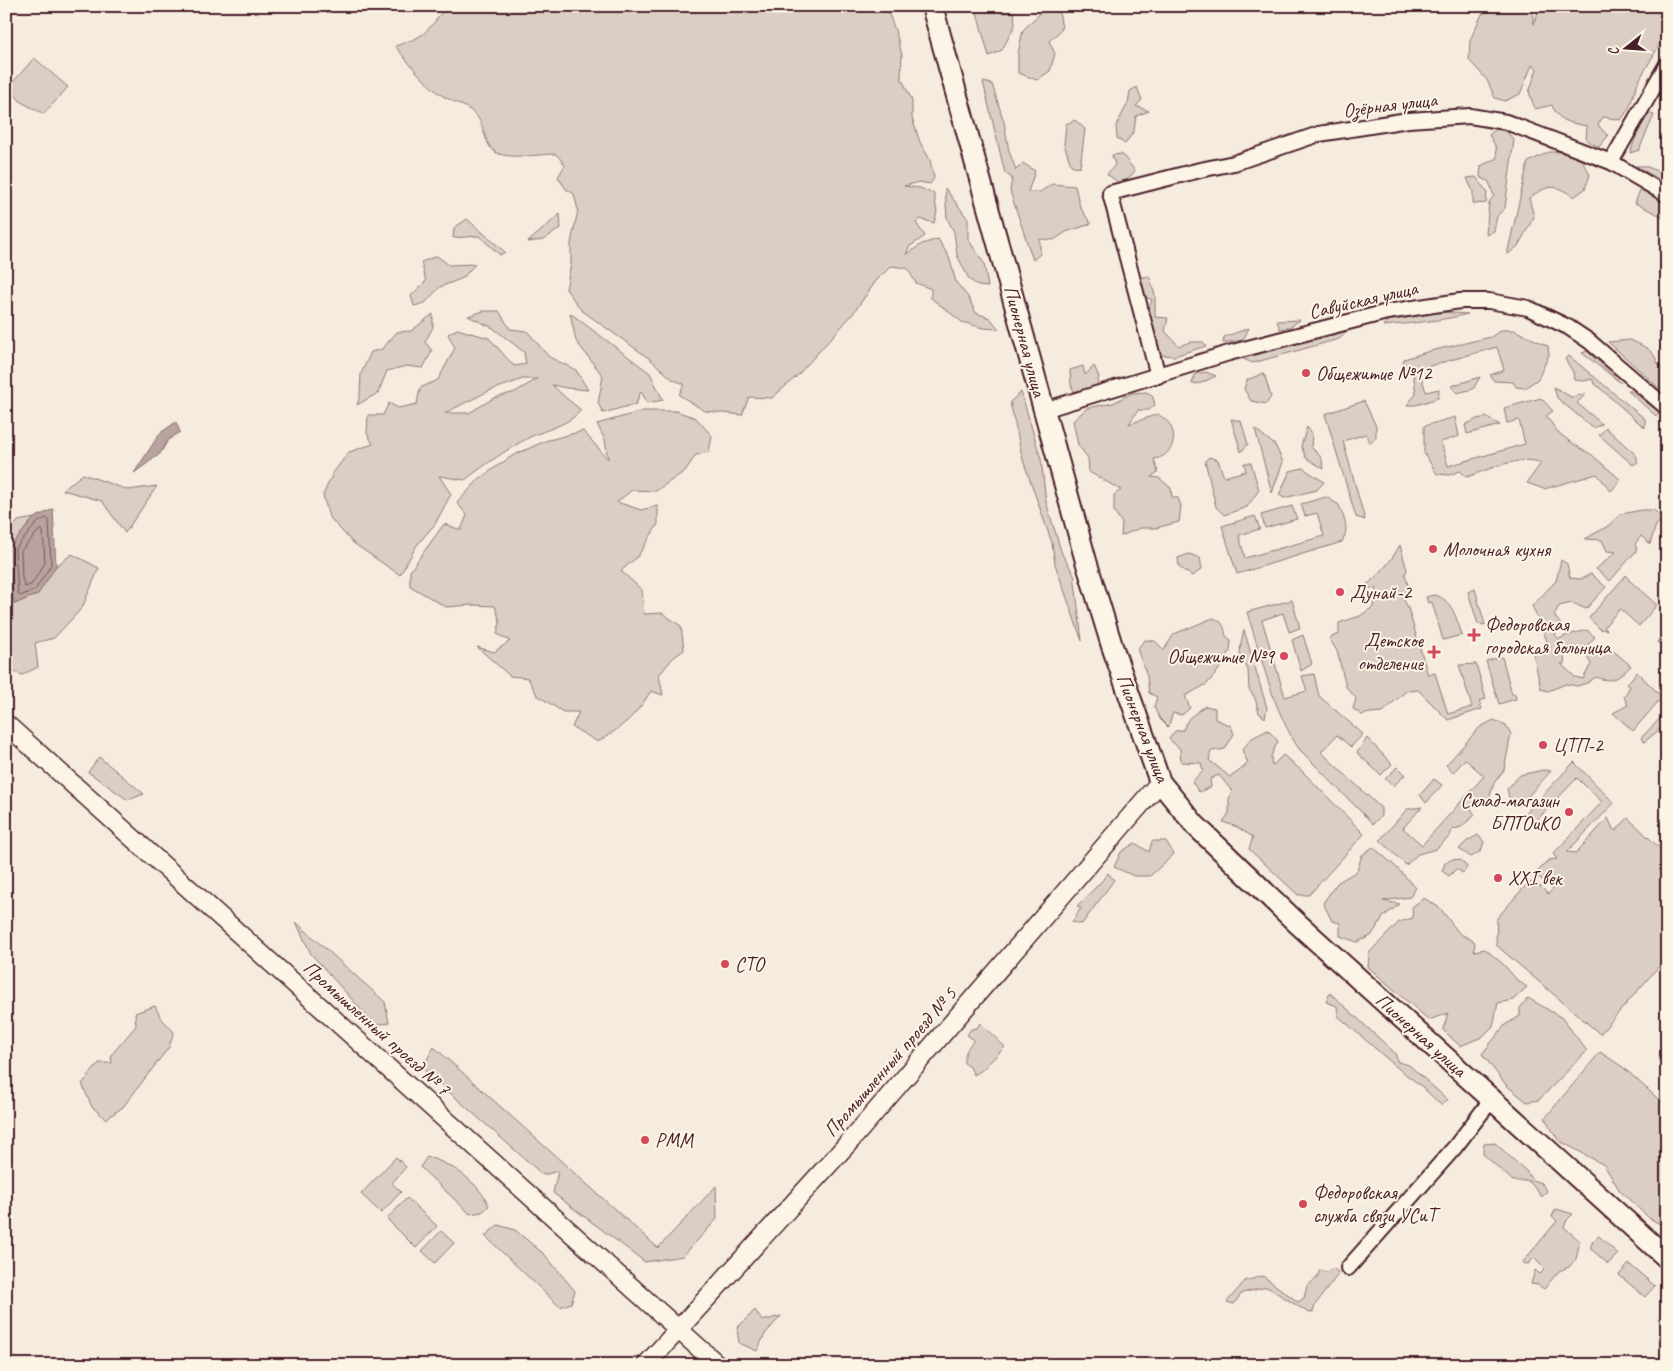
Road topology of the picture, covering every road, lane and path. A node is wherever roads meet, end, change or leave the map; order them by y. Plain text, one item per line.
1 (932, 6) edge
2 (1667, 64) edge
3 (1611, 162) junction
4 (1667, 195) edge
5 (1158, 376) junction
6 (1667, 408) edge
7 (1044, 410) junction
8 (6, 724) edge
9 (1160, 782) junction
10 (1492, 1099) junction
11 (1667, 1258) edge
12 (1348, 1268) dead end
13 (679, 1330) junction
14 (646, 1365) edge
15 (718, 1365) edge

1 - 7 main road, Пионерная улица
2 - 3 street
3 - 4 street, Озёрная улица
3 - 5 street, Озёрная улица
5 - 6 street, Савуйская улица
5 - 7 street, Савуйская улица
7 - 9 main road, Пионерная улица
8 - 13 street, Промышленный проезд № 7
9 - 10 main road, Пионерная улица
9 - 13 street, Промышленный проезд № 5
10 - 11 main road, Пионерная улица
10 - 12 street
13 - 14 street, Промышленный проезд № 5
13 - 15 street, Промышленный проезд № 7

